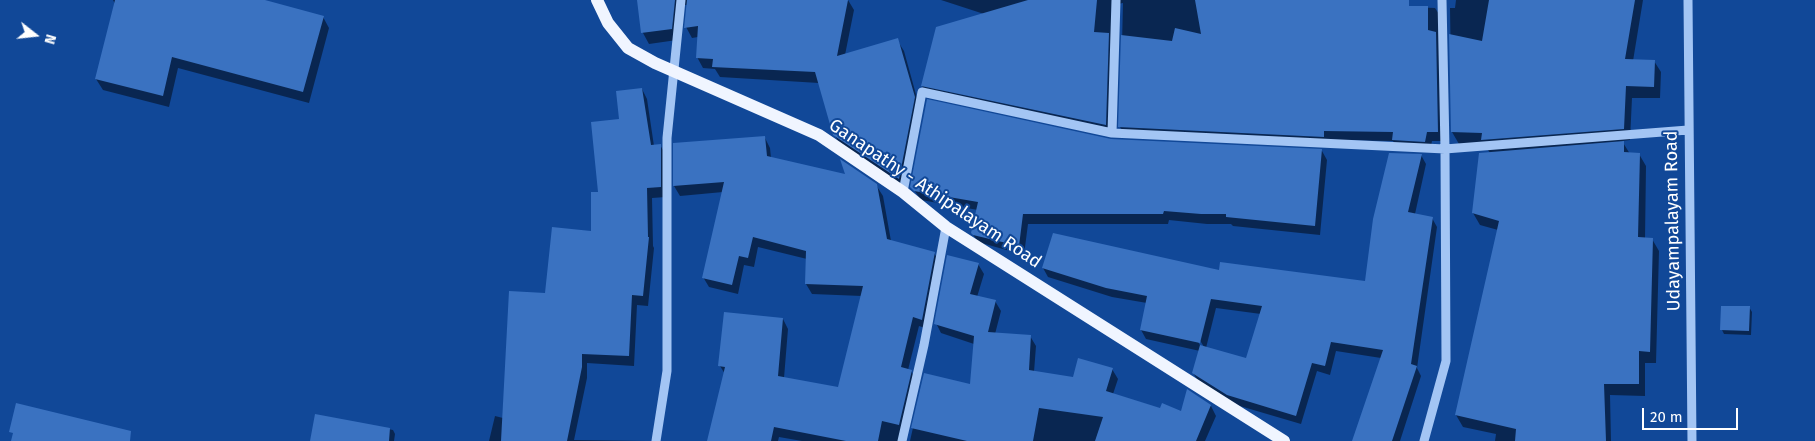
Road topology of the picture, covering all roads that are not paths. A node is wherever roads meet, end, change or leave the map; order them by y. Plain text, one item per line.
1 (597, 0) edge
2 (681, 0) edge
3 (1116, 0) edge
4 (1442, 0) edge
5 (1688, 0) edge
6 (674, 71) junction
7 (1688, 130) junction
8 (1112, 133) junction
9 (1445, 148) junction
10 (903, 192) junction
11 (946, 227) junction
12 (656, 441) edge
13 (902, 441) edge
14 (1284, 441) edge
15 (1424, 441) edge
16 (1692, 441) edge

1 - 6 main road, Ganapathy - Athipalayam Road
2 - 6 street
3 - 8 street
4 - 9 street
5 - 7 street, Udayampalayam Road
6 - 10 main road, Ganapathy - Athipalayam Road
6 - 12 street
7 - 9 street
7 - 16 street, Udayampalayam Road
8 - 9 street
8 - 10 street
9 - 15 street
10 - 11 main road, Ganapathy - Athipalayam Road
11 - 13 street
11 - 14 main road, Ganapathy - Athipalayam Road

